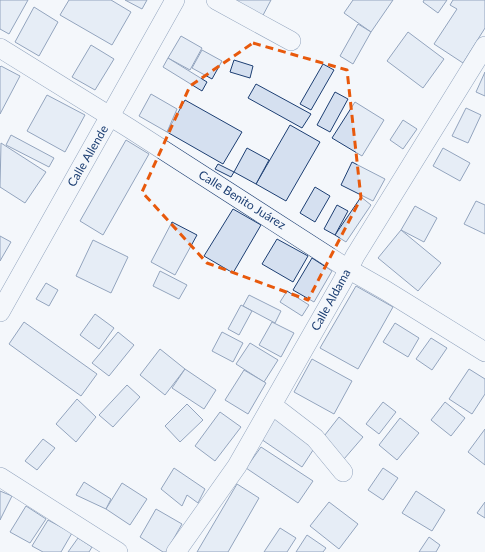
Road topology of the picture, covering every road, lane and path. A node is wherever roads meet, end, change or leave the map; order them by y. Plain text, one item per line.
1 (175, 0) edge
2 (216, 0) edge
3 (291, 41) dead end
4 (485, 46) edge
5 (0, 48) edge
6 (110, 117) junction
7 (348, 269) junction
8 (0, 312) edge
9 (485, 352) edge
10 (272, 405) junction
11 (343, 472) dead end
12 (0, 477) edge
13 (118, 552) edge
14 (176, 552) edge

1 - 6 street, Calle Allende
2 - 3 street
4 - 7 street, Calle Aldama
5 - 6 street, Calle Benito Juárez
6 - 7 street, Calle Benito Juárez
6 - 8 street, Calle Allende
7 - 9 street, Calle Benito Juárez
7 - 10 street, Calle Aldama
10 - 11 street
10 - 14 street, Calle Aldama
12 - 13 street

